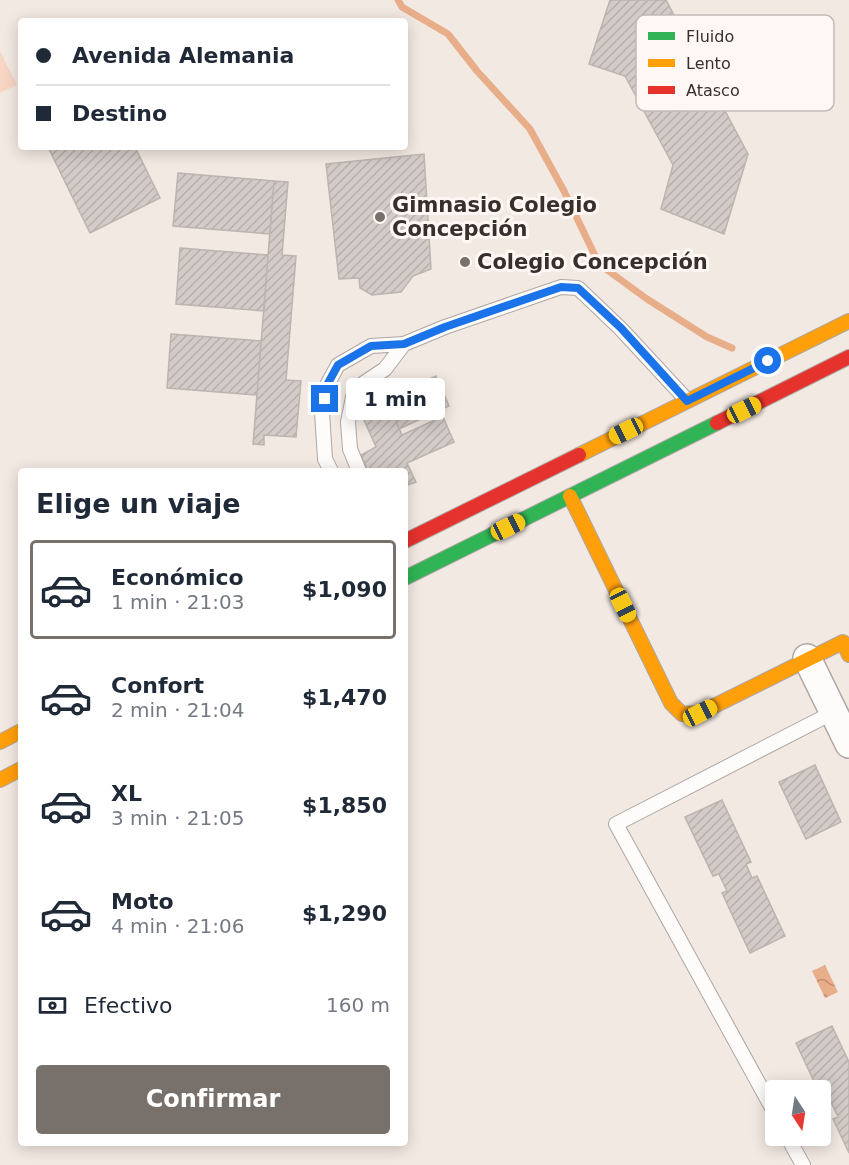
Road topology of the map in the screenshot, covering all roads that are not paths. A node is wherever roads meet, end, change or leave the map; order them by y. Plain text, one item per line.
1 (849, 321) edge
2 (404, 344) junction
3 (849, 357) edge
4 (694, 416) junction
5 (330, 468) edge
6 (358, 468) edge
7 (570, 496) junction
8 (408, 540) edge
9 (408, 577) edge
10 (849, 655) edge
11 (807, 658) junction
12 (834, 712) junction
13 (18, 733) edge
14 (0, 742) edge
15 (849, 744) edge
16 (18, 771) edge
17 (0, 780) edge
18 (765, 1095) edge
19 (793, 1146) edge
20 (803, 1165) edge

1 - 4 main road
2 - 4 lane
2 - 5 lane
2 - 6 lane
3 - 4 main road
4 - 7 main road
4 - 8 main road
7 - 9 main road
7 - 11 main road
10 - 11 main road
11 - 12 street
12 - 15 street
12 - 18 lane
13 - 14 main road
16 - 17 main road
19 - 20 lane

